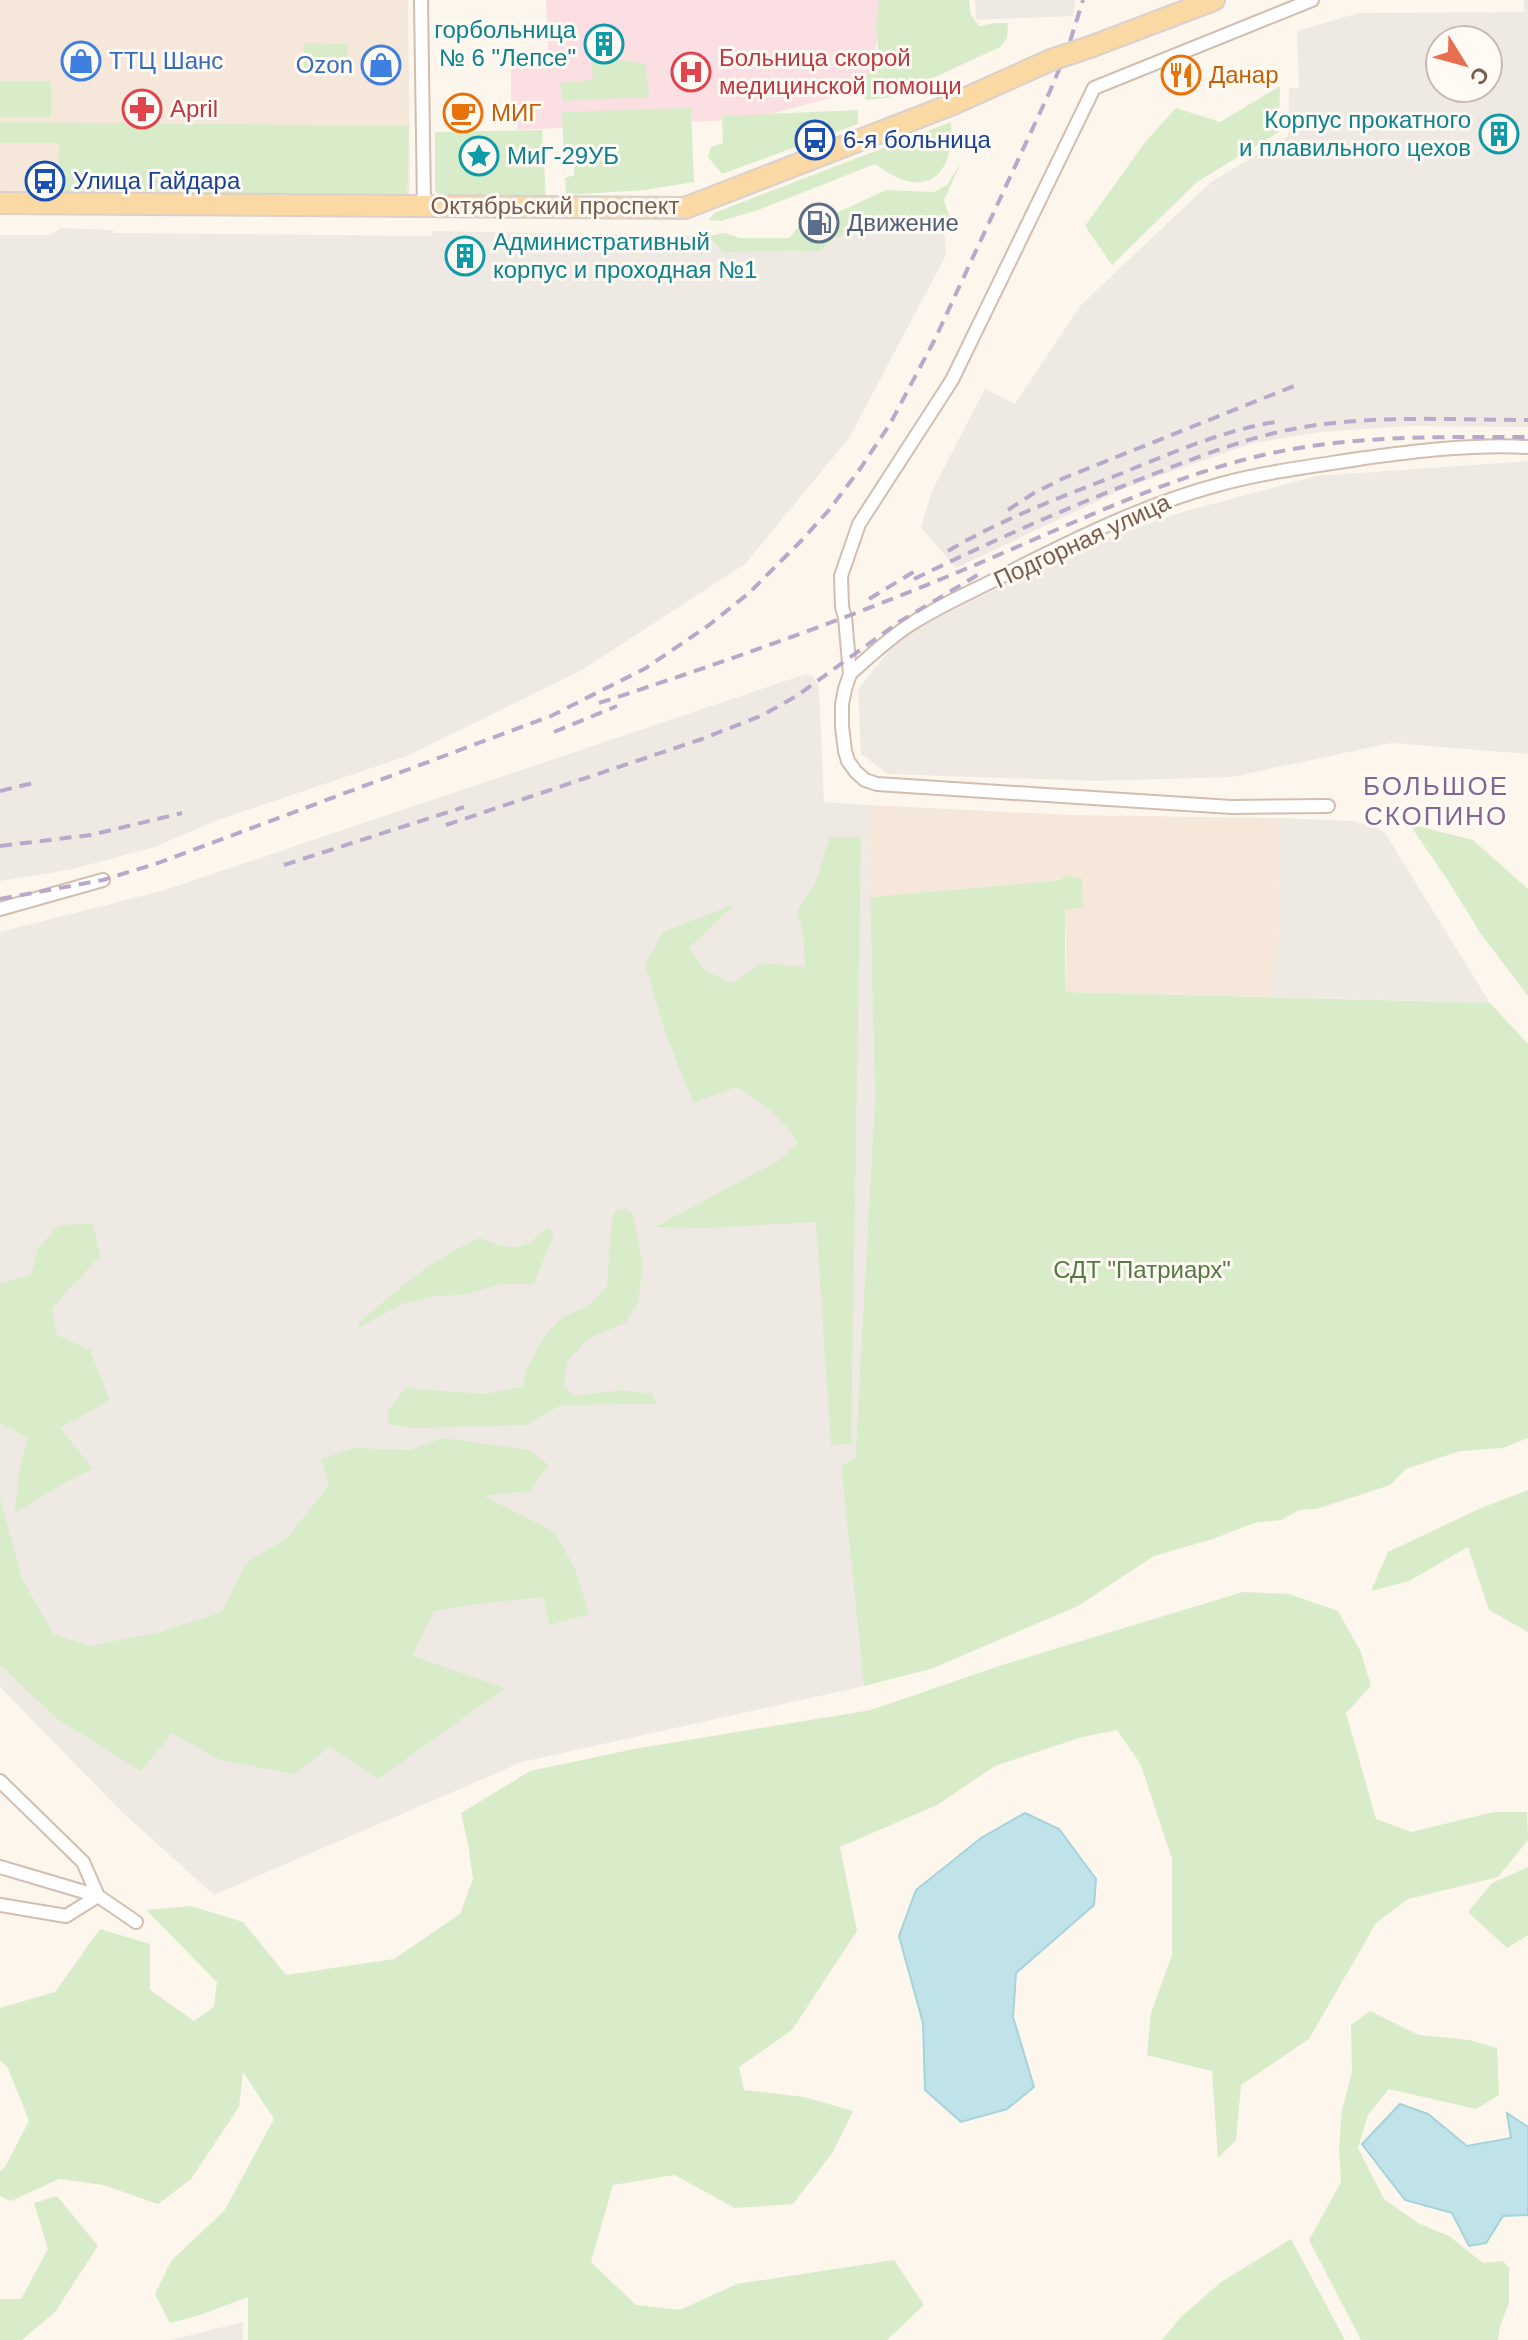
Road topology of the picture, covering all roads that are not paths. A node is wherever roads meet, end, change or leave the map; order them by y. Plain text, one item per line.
1 (421, 0) edge
2 (1214, 0) edge
3 (1312, 0) edge
4 (0, 203) edge
5 (424, 206) junction
6 (1528, 447) edge
7 (850, 674) junction
8 (1328, 806) dead end
9 (103, 880) dead end
10 (0, 909) edge
11 (0, 1781) edge
12 (0, 1867) edge
13 (98, 1896) junction
14 (0, 1905) edge
15 (136, 1922) dead end

1 - 5 street
2 - 5 main road, Октябрьский проспект, bridge
3 - 7 street
4 - 5 main road, Октябрьский проспект
6 - 7 street, Подгорная улица
7 - 8 street
9 - 10 street
11 - 13 street
12 - 13 street
13 - 14 street
13 - 15 street

